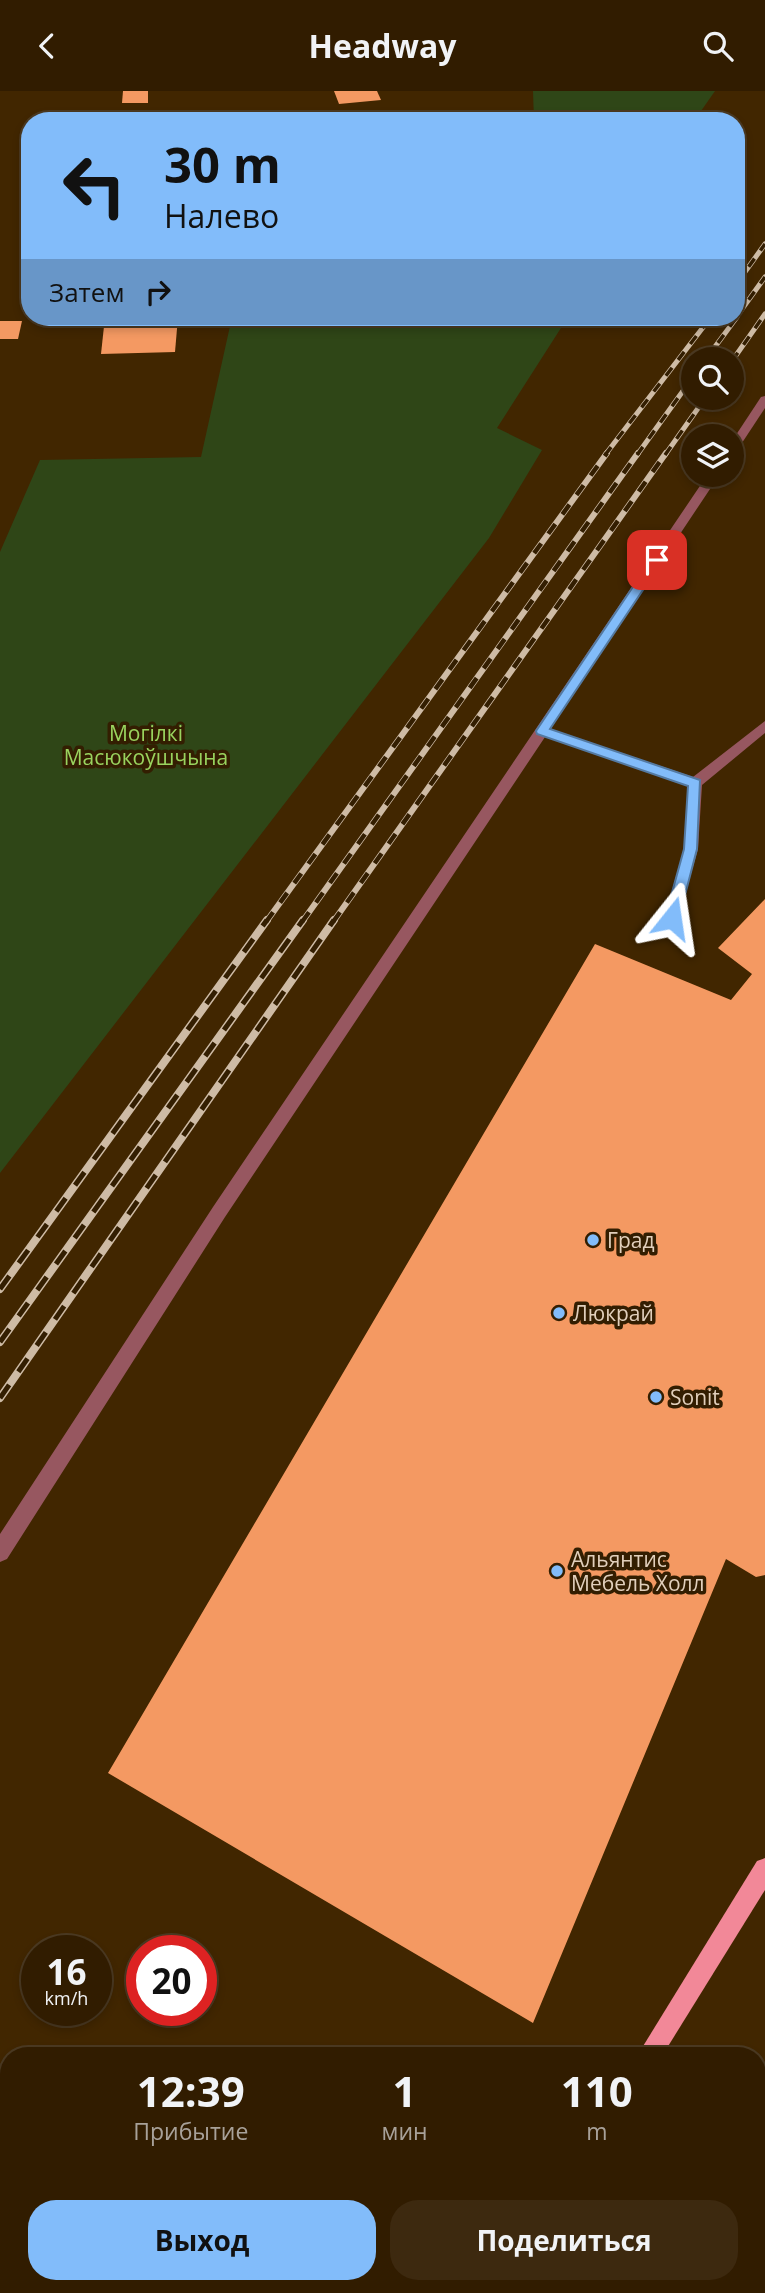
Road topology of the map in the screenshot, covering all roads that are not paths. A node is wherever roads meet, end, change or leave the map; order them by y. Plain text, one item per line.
1 (765, 399) edge
2 (744, 431) edge
3 (705, 487) edge
4 (765, 726) edge
5 (542, 731) junction
6 (695, 783) junction
7 (672, 918) dead end
8 (0, 1552) edge
9 (765, 1869) edge
10 (653, 2047) edge

1 - 2 lane
3 - 5 lane
4 - 6 lane
5 - 6 lane
5 - 8 lane
6 - 7 lane
9 - 10 main road

